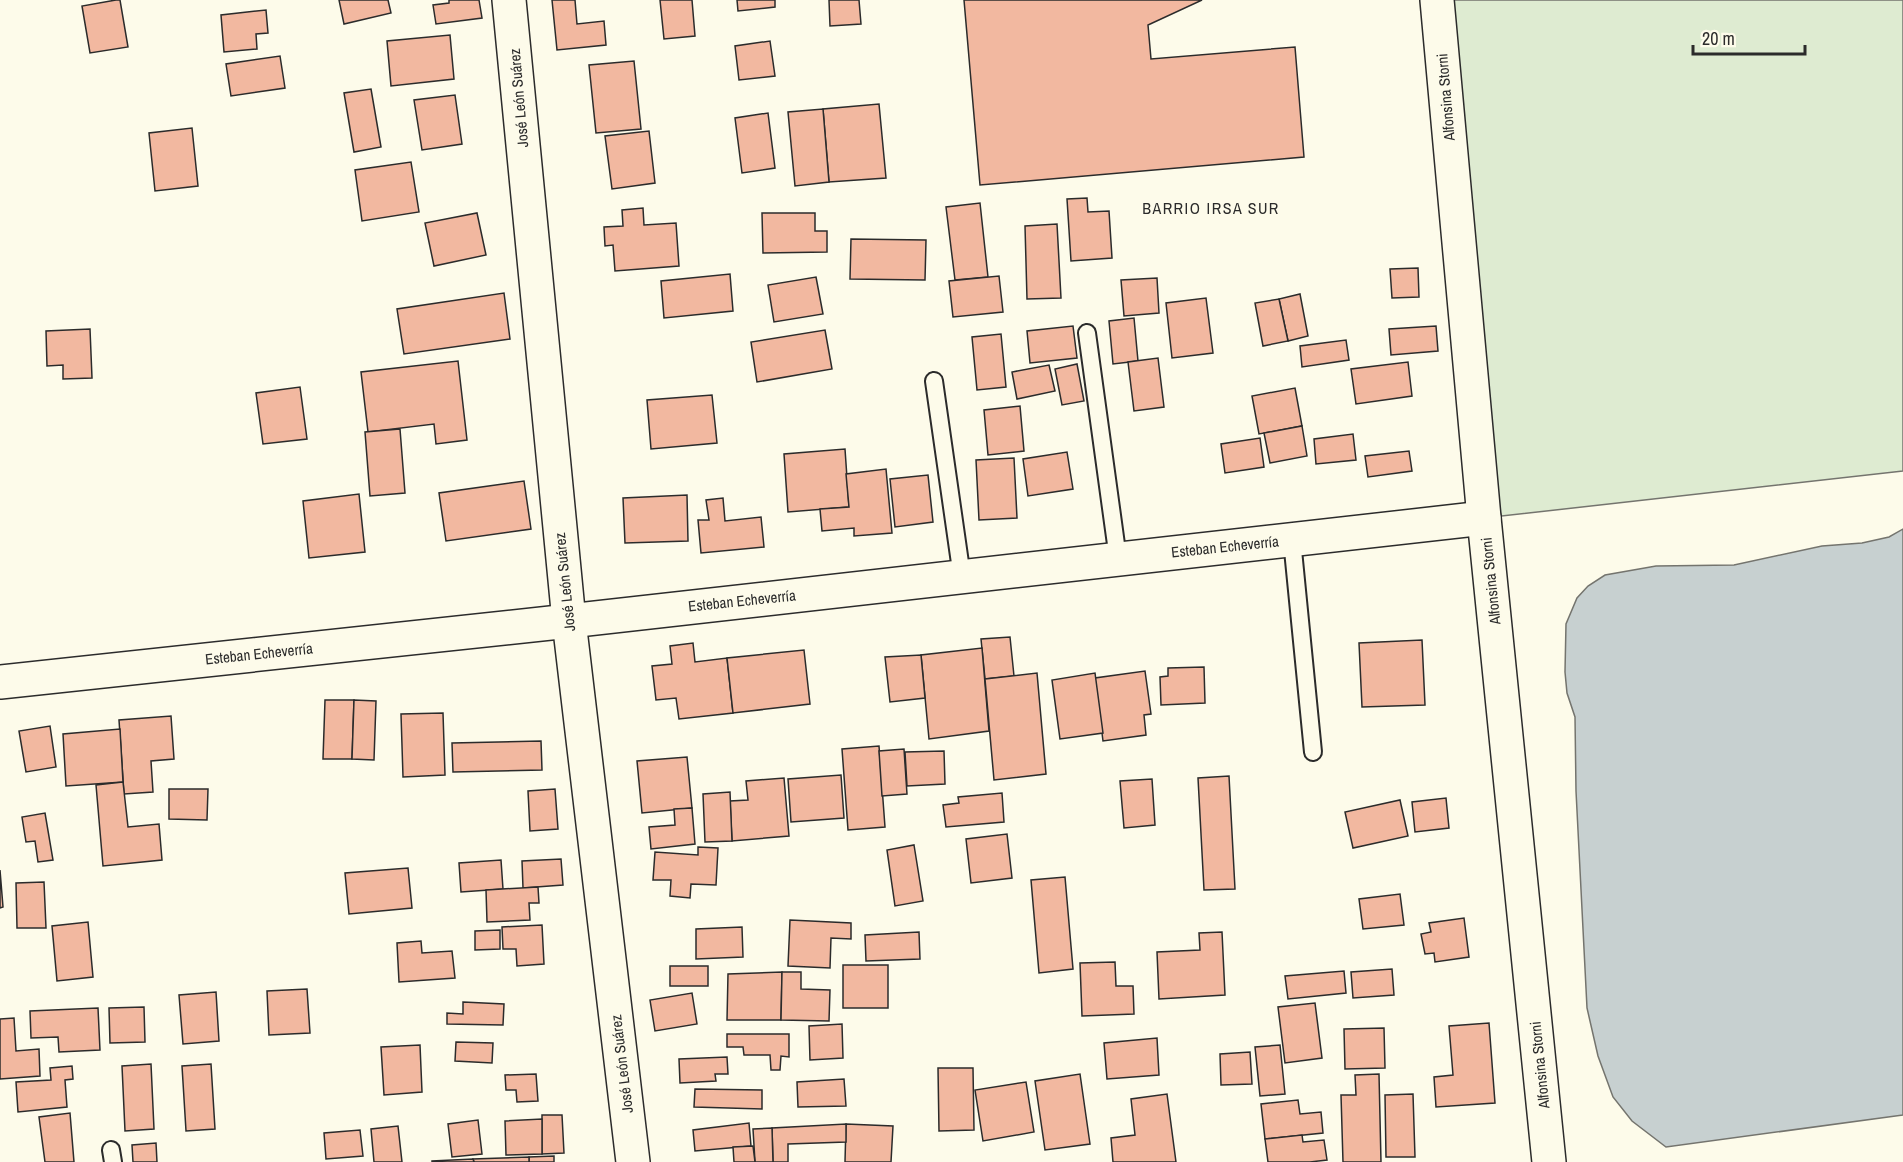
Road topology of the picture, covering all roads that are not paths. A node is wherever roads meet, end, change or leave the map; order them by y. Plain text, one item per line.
1 (509, 0) edge
2 (1437, 0) edge
3 (1087, 333) dead end
4 (934, 381) dead end
5 (1484, 518) junction
6 (1292, 540) junction
7 (1118, 559) junction
8 (962, 577) junction
9 (569, 621) junction
10 (0, 682) edge
11 (1313, 752) dead end
12 (633, 1162) edge
13 (1550, 1162) edge

1 - 9 street, José León Suárez
2 - 5 street, Alfonsina Storni
3 - 7 lane
4 - 8 lane
5 - 6 street, Esteban Echeverría
5 - 13 street, Alfonsina Storni
6 - 7 street, Esteban Echeverría
6 - 11 lane
7 - 8 street, Esteban Echeverría
8 - 9 street, Esteban Echeverría
9 - 10 street, Esteban Echeverría
9 - 12 street, José León Suárez

